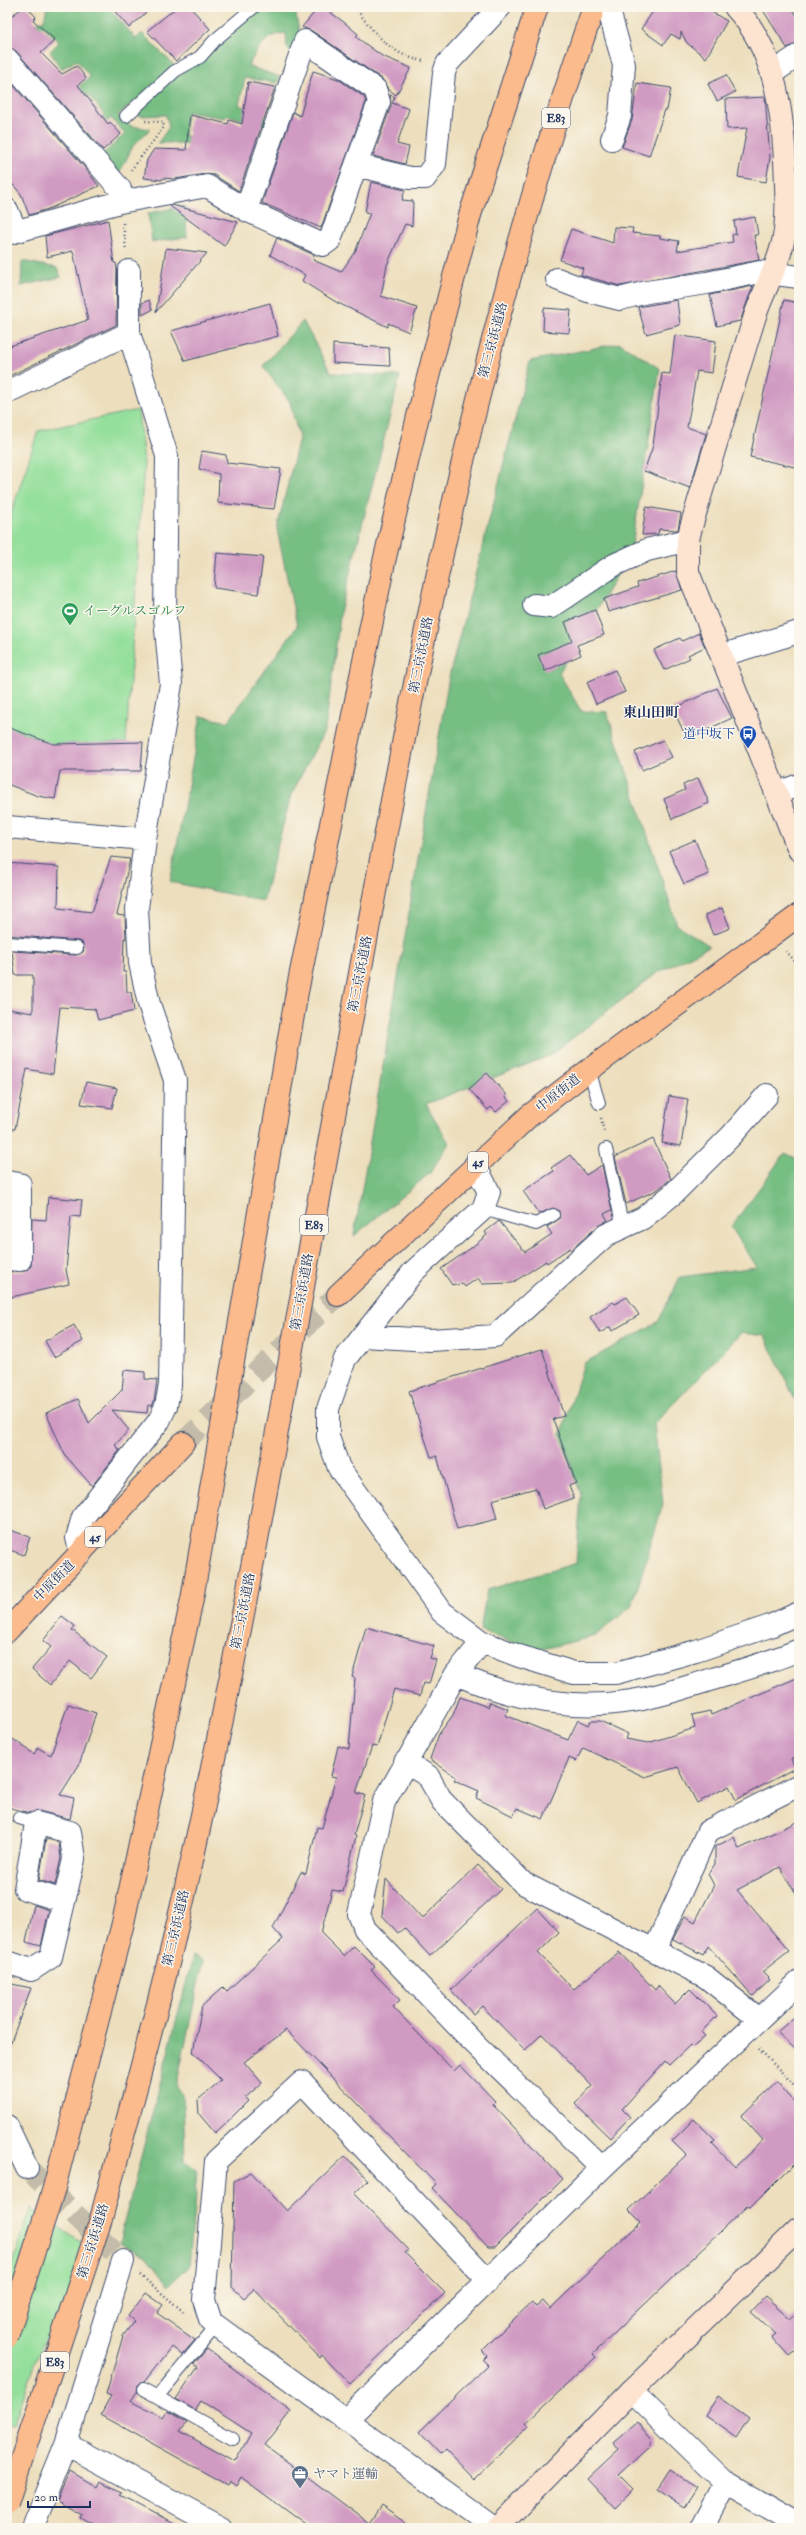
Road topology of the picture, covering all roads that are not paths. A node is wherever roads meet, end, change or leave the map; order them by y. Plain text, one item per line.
1 (254, 7) edge
2 (500, 7) edge
3 (537, 7) edge
4 (594, 7) edge
5 (608, 7) edge
6 (735, 7) edge
7 (799, 55) edge
8 (7, 59) edge
9 (772, 73) junction
10 (126, 116) road end
11 (612, 139) dead end
12 (356, 165) junction
13 (121, 190) junction
14 (7, 210) edge
15 (246, 210) junction
16 (12, 233) edge
17 (129, 270) road end
18 (773, 274) junction
19 (799, 277) edge
20 (557, 279) dead end
21 (129, 333) junction
22 (7, 392) edge
23 (688, 540) junction
24 (534, 605) dead end
25 (799, 632) edge
26 (723, 655) junction
27 (799, 785) edge
28 (777, 793) junction
29 (7, 828) edge
30 (145, 838) junction
31 (799, 850) edge
32 (799, 915) edge
33 (7, 943) edge
34 (77, 948) dead end
35 (588, 1070) junction
36 (767, 1095) dead end
37 (599, 1103) road end
38 (606, 1149) road end
39 (475, 1165) junction
40 (7, 1182) edge
41 (483, 1209) junction
42 (554, 1215) dead end
43 (622, 1228) junction
44 (7, 1259) edge
45 (338, 1295) tunnel mouth
46 (363, 1336) junction
47 (183, 1443) tunnel mouth
48 (81, 1553) junction
49 (799, 1613) edge
50 (7, 1631) edge
51 (482, 1642) junction
52 (799, 1650) edge
53 (456, 1674) junction
54 (405, 1762) junction
55 (799, 1784) edge
56 (64, 1901) junction
57 (655, 1949) junction
58 (7, 1962) edge
59 (799, 1982) edge
60 (752, 2026) junction
61 (7, 2126) edge
62 (27, 2168) tunnel mouth
63 (602, 2168) junction
64 (799, 2229) edge
65 (123, 2260) dead end
66 (488, 2280) junction
67 (216, 2326) junction
68 (7, 2337) edge
69 (143, 2389) dead end
70 (632, 2391) junction
71 (158, 2396) junction
72 (347, 2419) junction
73 (233, 2439) dead end
74 (66, 2444) junction
75 (726, 2483) junction
76 (7, 2503) edge
77 (799, 2525) edge
78 (32, 2528) edge
79 (222, 2528) edge
80 (496, 2528) edge
81 (702, 2528) edge

1 - 10 lane
2 - 12 street
3 - 68 main road, bridge
4 - 76 main road, 第三京浜道路 / E83, bridge
5 - 11 street
6 - 9 street
7 - 9 street
8 - 13 street
9 - 18 street
12 - 15 street
12 - 15 street
13 - 15 street
13 - 16 street
14 - 16 street
17 - 21 street
18 - 19 street
18 - 20 street
18 - 23 street
21 - 22 street
21 - 30 street
23 - 24 street
23 - 26 street
25 - 26 street
26 - 28 street
27 - 28 street
28 - 31 street
29 - 30 street
30 - 48 street
32 - 35 main road, 中原街道 / 45
33 - 34 lane
35 - 37 lane
35 - 39 main road, 中原街道 / 45
36 - 43 street
38 - 43 lane
39 - 41 street
39 - 45 main road, 中原街道 / 45
40 - 44 street
41 - 42 lane
41 - 46 street
43 - 46 street
46 - 51 street
47 - 48 main road, 中原街道 / 45
48 - 50 main road, 中原街道 / 45
49 - 51 street
51 - 53 street
52 - 53 street
53 - 54 street
54 - 57 street
54 - 63 street
55 - 57 street
56 - 56 street
56 - 58 street
57 - 60 street
59 - 60 street
60 - 63 street
61 - 62 street
63 - 66 street
64 - 70 street
65 - 74 street
66 - 67 street
66 - 72 street
67 - 71 lane
67 - 72 street
69 - 71 lane
70 - 75 street
70 - 80 street
71 - 73 lane
72 - 80 street
74 - 78 street
74 - 79 street
75 - 77 street
75 - 81 street

